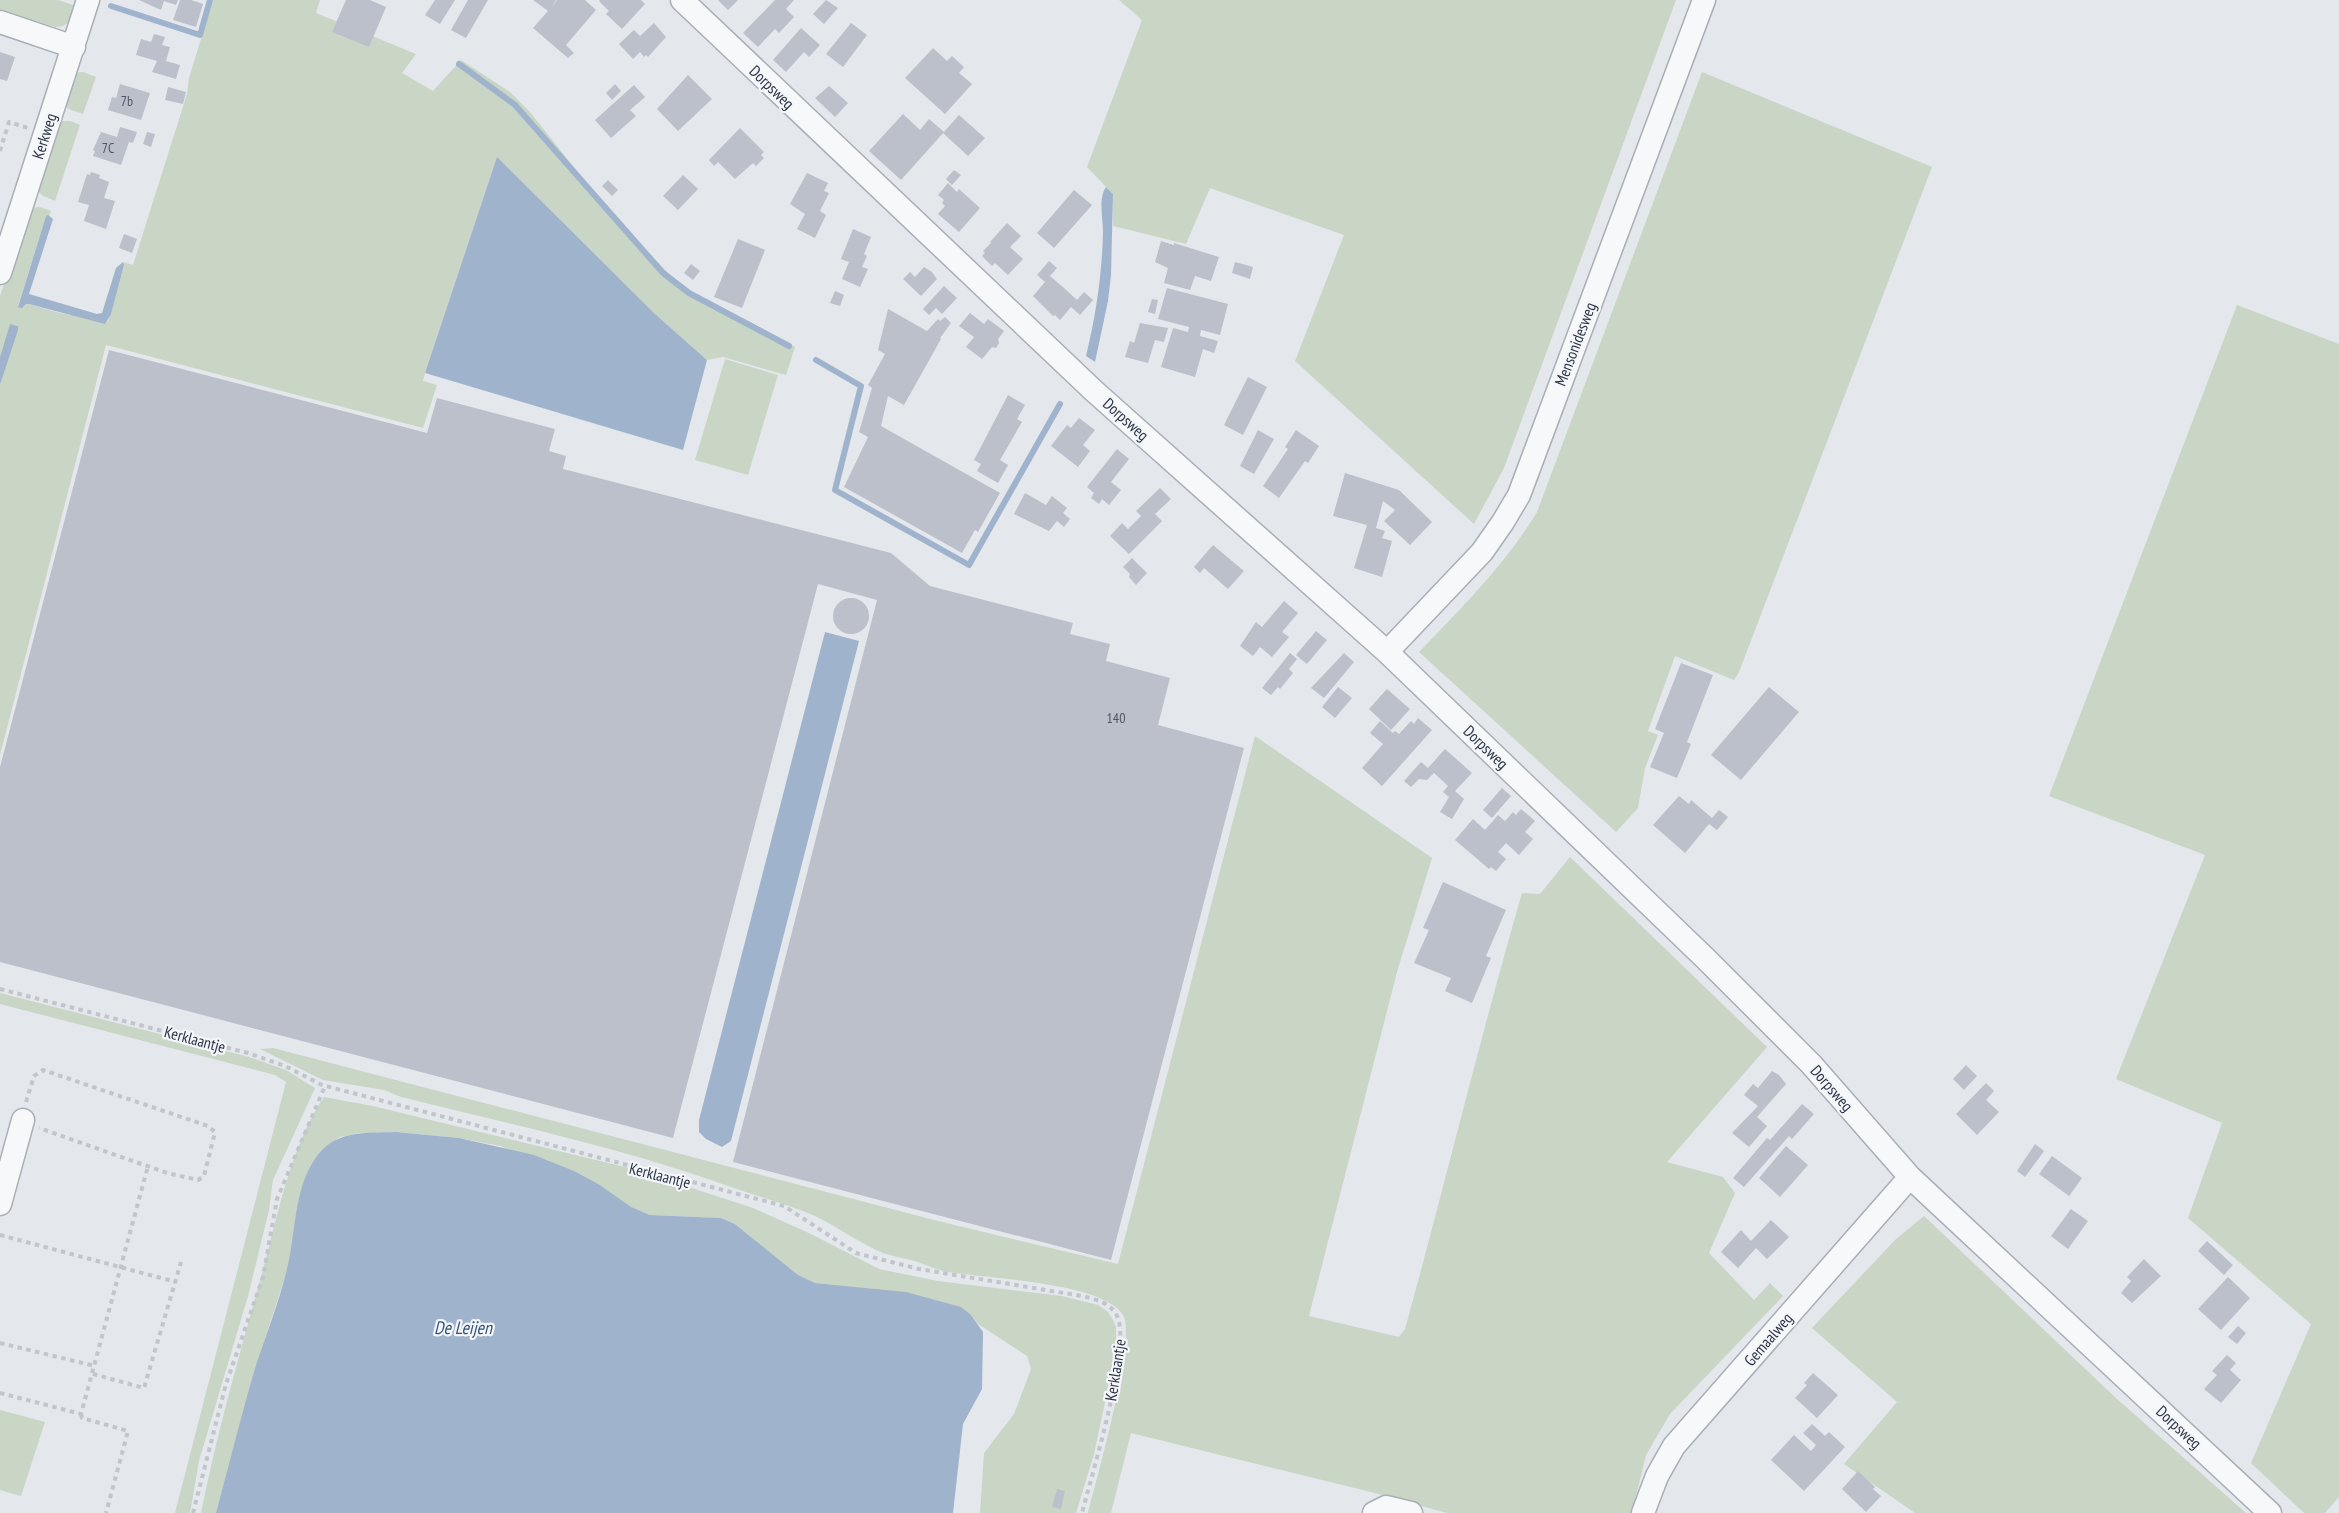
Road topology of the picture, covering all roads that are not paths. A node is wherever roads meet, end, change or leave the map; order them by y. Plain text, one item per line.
1 (88, 0) edge
2 (681, 0) edge
3 (1704, 0) edge
4 (0, 22) edge
5 (74, 47) junction
6 (0, 273) edge
7 (1387, 652) junction
8 (23, 1121) road end
9 (1910, 1177) junction
10 (0, 1204) edge
11 (1374, 1513) edge
12 (1412, 1513) edge
13 (1643, 1513) edge
14 (2270, 1513) edge

1 - 5 street, Kerkweg
2 - 7 street, Dorpsweg
3 - 7 street, Mensonidesweg
4 - 5 street
5 - 6 street, Kerkweg
7 - 9 street, Dorpsweg
8 - 10 street
9 - 13 street, Gemaalweg
9 - 14 street, Dorpsweg
11 - 12 street

